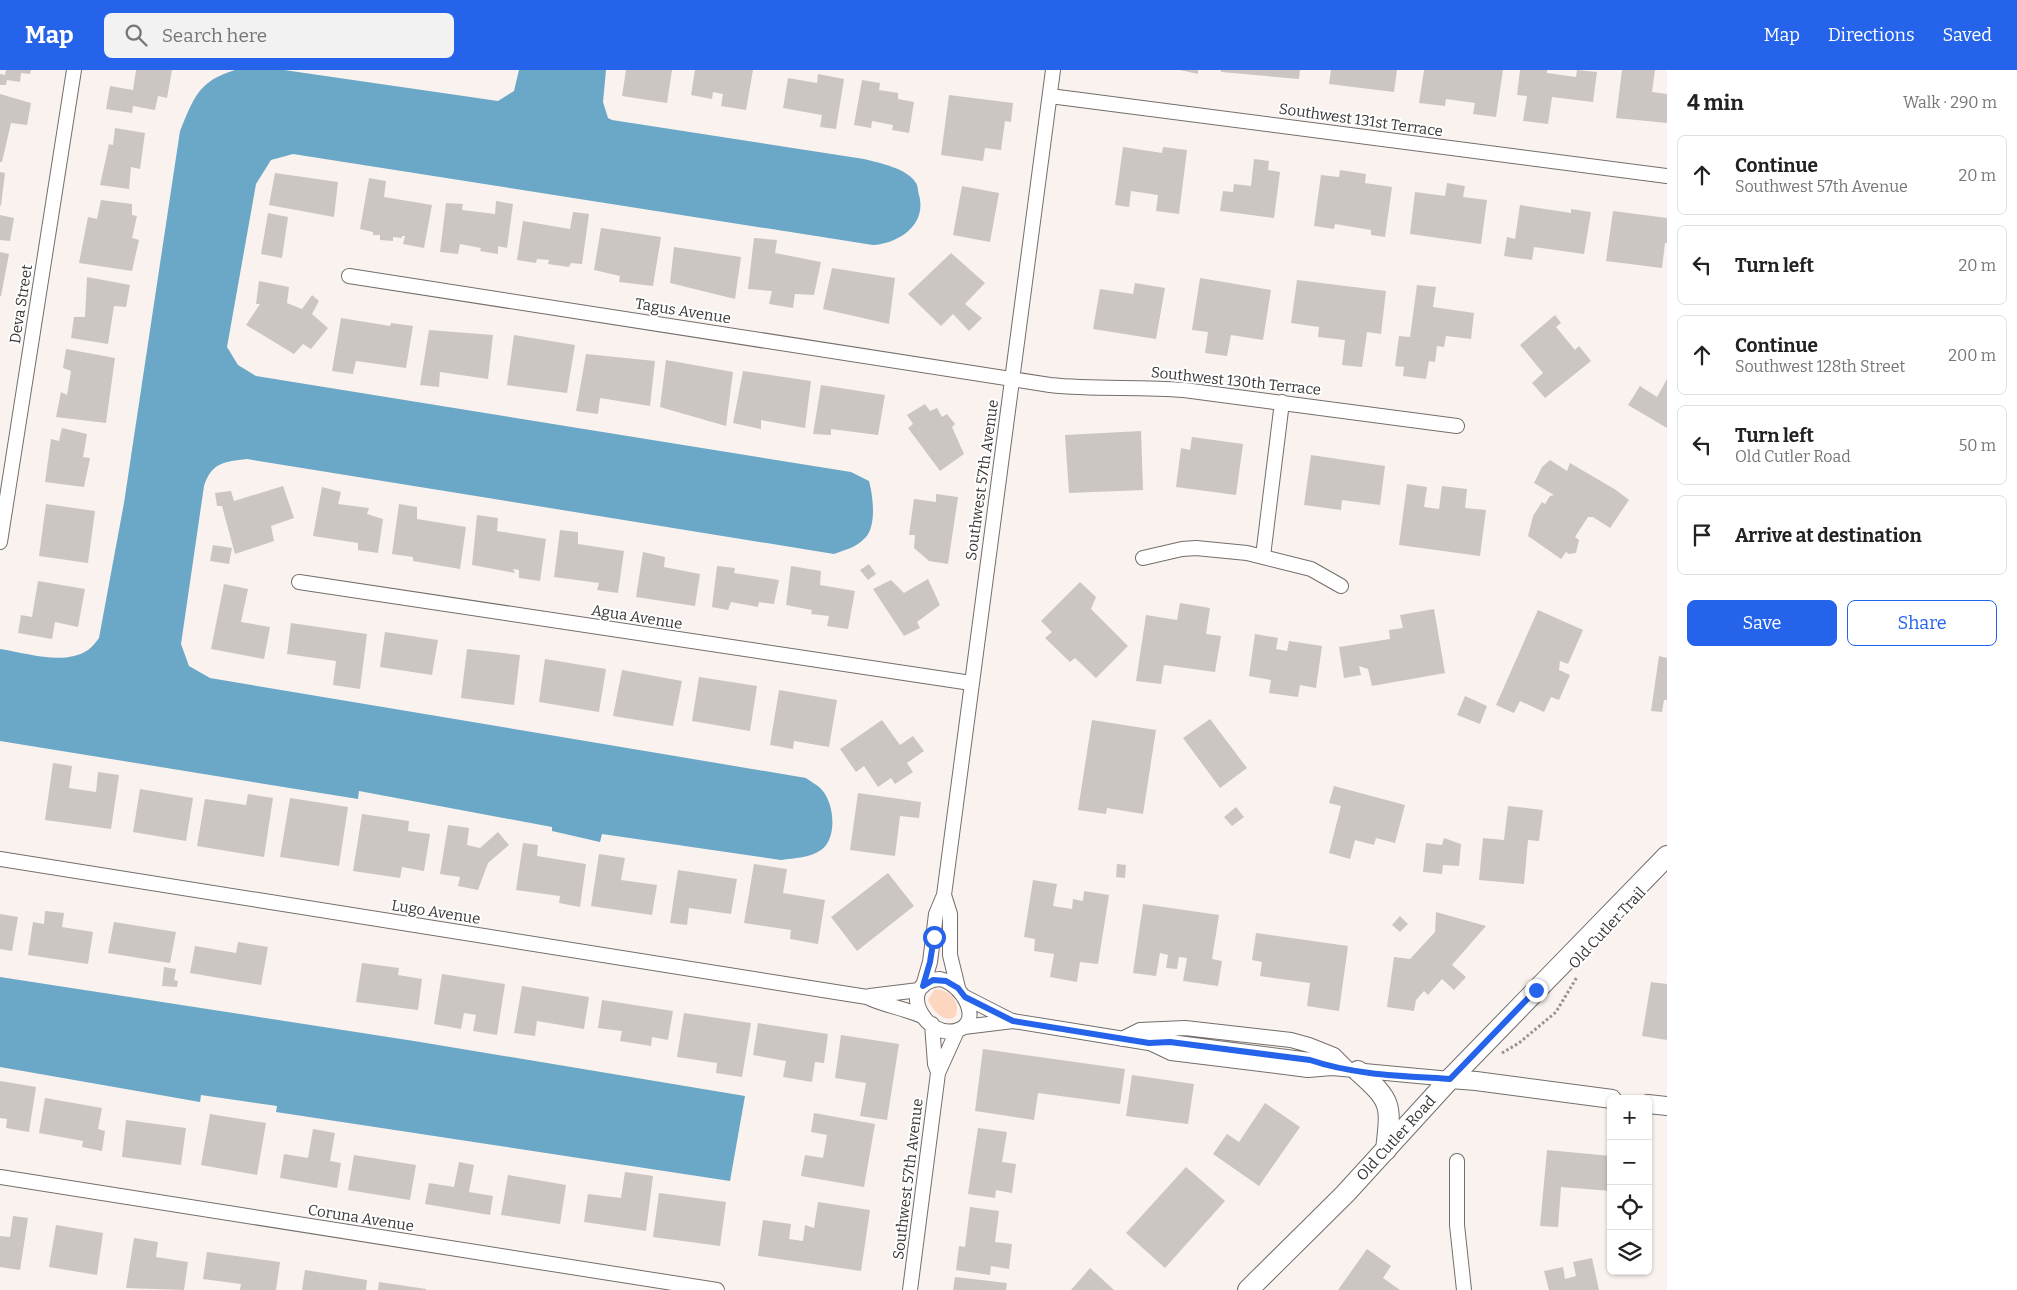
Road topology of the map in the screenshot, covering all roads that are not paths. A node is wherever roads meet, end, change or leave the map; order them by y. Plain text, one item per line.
1 (74, 70) edge
2 (1053, 70) edge
3 (1050, 96) junction
4 (1667, 176) edge
5 (349, 276) dead end
6 (1012, 379) junction
7 (1282, 402) junction
8 (1457, 426) dead end
9 (0, 542) edge
10 (1263, 556) junction
11 (1143, 558) dead end
12 (299, 582) dead end
13 (1341, 586) dead end
14 (971, 683) junction
15 (1667, 856) edge
16 (0, 860) edge
17 (944, 895) junction
18 (921, 988) junction
19 (962, 993) junction
20 (867, 997) junction
21 (928, 1021) junction
22 (1013, 1021) junction
23 (960, 1029) junction
24 (1122, 1039) junction
25 (1353, 1070) junction
26 (938, 1073) junction
27 (1450, 1079) junction
28 (1607, 1098) edge
29 (1652, 1104) edge
30 (1667, 1106) edge
31 (1386, 1150) junction
32 (1458, 1162) dead end
33 (0, 1177) edge
34 (717, 1290) edge
35 (910, 1290) edge
36 (1248, 1290) edge
37 (1464, 1290) edge

1 - 9 street, Deva Street
2 - 3 street, Southwest 57th Avenue
3 - 4 street, Southwest 131st Terrace
3 - 6 street, Southwest 57th Avenue
5 - 6 street, Tagus Avenue
6 - 7 street, Southwest 130th Terrace
6 - 14 street, Southwest 57th Avenue
7 - 8 street, Southwest 130th Terrace
7 - 10 street
10 - 11 street
10 - 13 street
12 - 14 street, Agua Avenue
14 - 17 street, Southwest 57th Avenue
15 - 27 main road, Old Cutler Road
16 - 20 street, Lugo Avenue
17 - 18 street, Southwest 57th Avenue
17 - 19 street, Southwest 57th Avenue
18 - 19 street
18 - 20 street
18 - 21 street
19 - 22 street
19 - 23 street
20 - 21 street
21 - 23 street
21 - 26 street, Southwest 57th Avenue
22 - 23 street
22 - 24 street
23 - 26 street, Southwest 57th Avenue
24 - 25 street
24 - 25 street
25 - 27 street
25 - 31 main road
26 - 35 street, Southwest 57th Avenue
27 - 28 street
27 - 31 main road, Old Cutler Road
29 - 30 street
31 - 36 main road, Old Cutler Road
32 - 37 street
33 - 34 street, Coruna Avenue

